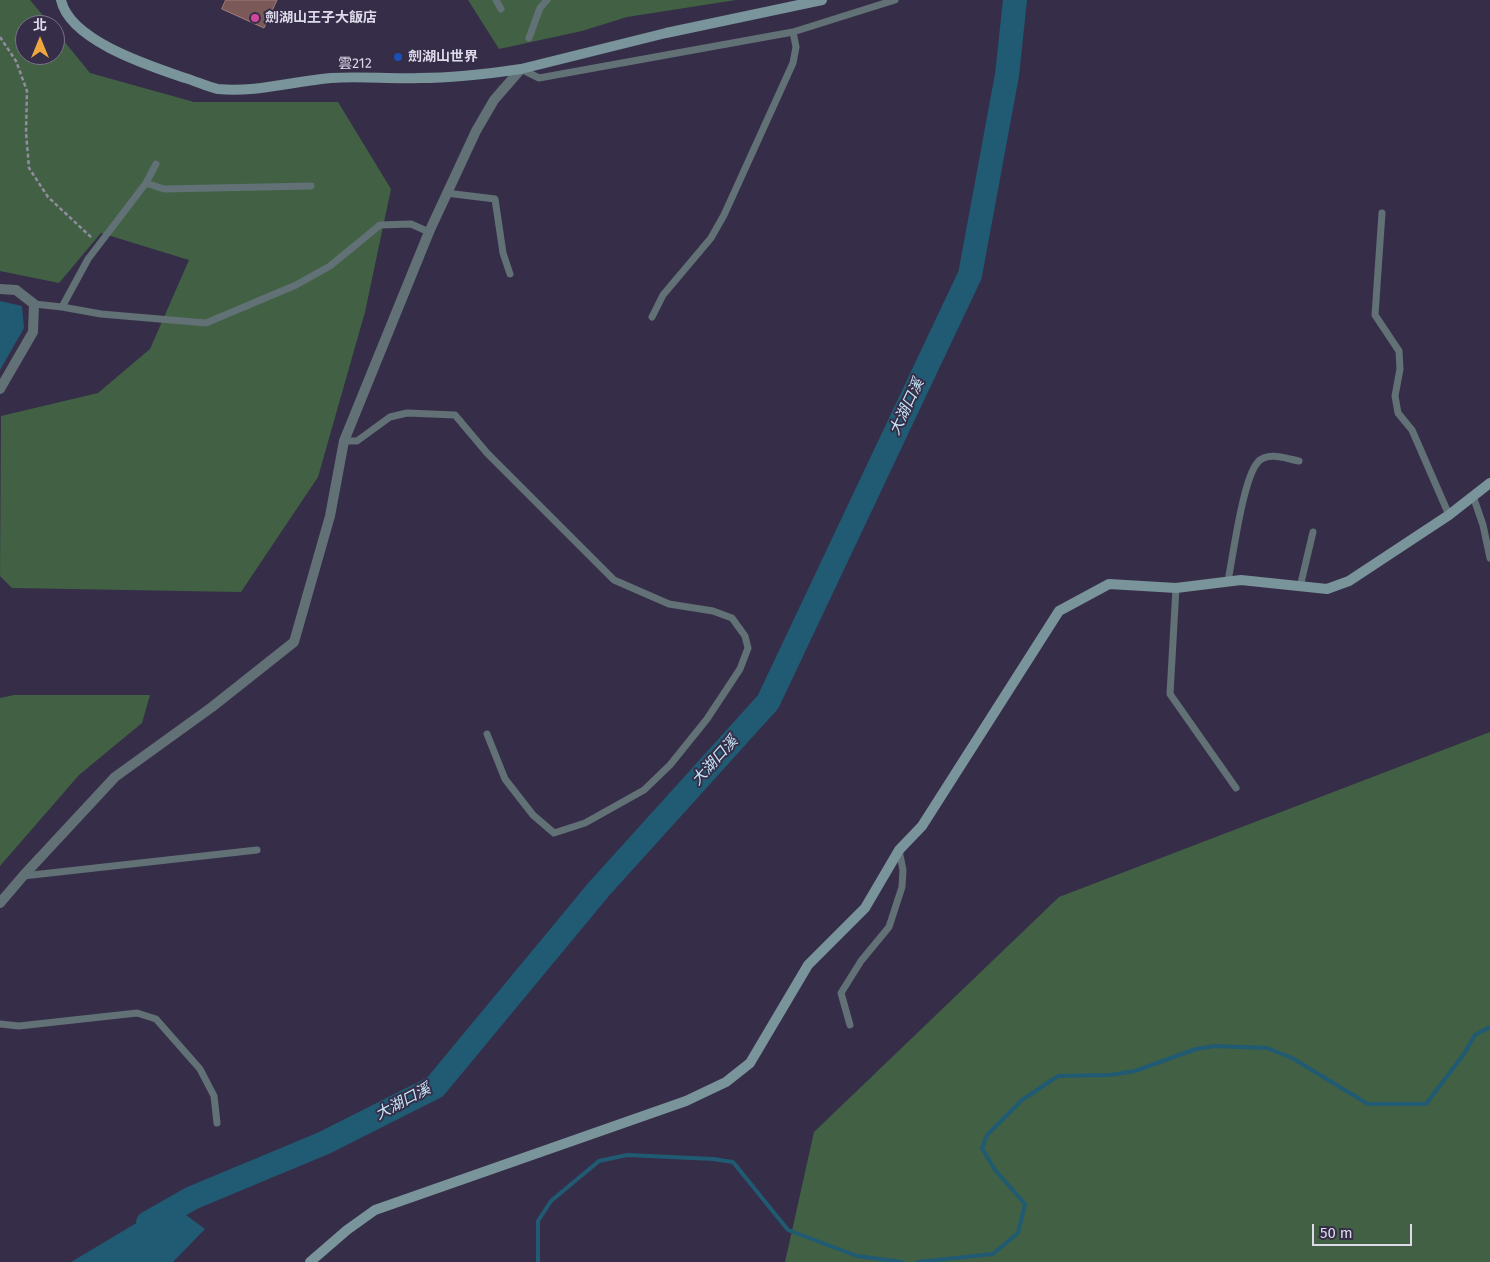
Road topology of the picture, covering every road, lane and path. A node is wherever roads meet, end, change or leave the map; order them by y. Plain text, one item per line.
1 (61, 0) edge
2 (496, 0) edge
3 (547, 0) edge
4 (822, 0) edge
5 (895, 0) edge
6 (501, 9) dead end
7 (793, 32) junction
8 (0, 37) edge
9 (529, 38) dead end
10 (521, 68) junction
11 (156, 164) dead end
12 (146, 183) junction
13 (311, 186) dead end
14 (446, 193) junction
15 (1382, 213) dead end
16 (429, 232) junction
17 (99, 244) junction
18 (510, 274) dead end
19 (0, 289) edge
20 (34, 304) junction
21 (62, 307) junction
22 (652, 317) dead end
23 (0, 389) edge
24 (344, 442) junction
25 (1299, 461) dead end
26 (1490, 483) edge
27 (1473, 496) junction
28 (1449, 515) junction
29 (1313, 532) dead end
30 (1490, 558) edge
31 (1228, 581) junction
32 (1300, 587) junction
33 (1176, 588) junction
34 (487, 734) dead end
35 (1236, 788) dead end
36 (258, 850) dead end
37 (899, 850) junction
38 (23, 876) junction
39 (0, 903) edge
40 (0, 1024) edge
41 (850, 1025) dead end
42 (217, 1123) dead end
43 (310, 1262) edge

1 - 10 street, 雲212 / 雲212
2 - 6 lane
3 - 9 lane
4 - 10 street, 雲212 / 雲212
5 - 7 lane
7 - 10 lane
7 - 22 lane
8 - 17 path
10 - 14 street
11 - 12 lane
12 - 13 lane
12 - 17 lane
14 - 16 street
14 - 18 lane
15 - 28 lane
16 - 21 lane
16 - 24 street
17 - 21 lane
19 - 20 street
20 - 21 lane
20 - 23 street
24 - 34 lane
24 - 38 street
25 - 31 lane
26 - 27 street
27 - 28 street
27 - 30 lane
28 - 32 street
29 - 32 lane
31 - 32 street
31 - 33 street
33 - 35 lane
33 - 37 street
36 - 38 lane
37 - 41 lane
37 - 43 street
38 - 39 street
40 - 42 lane

